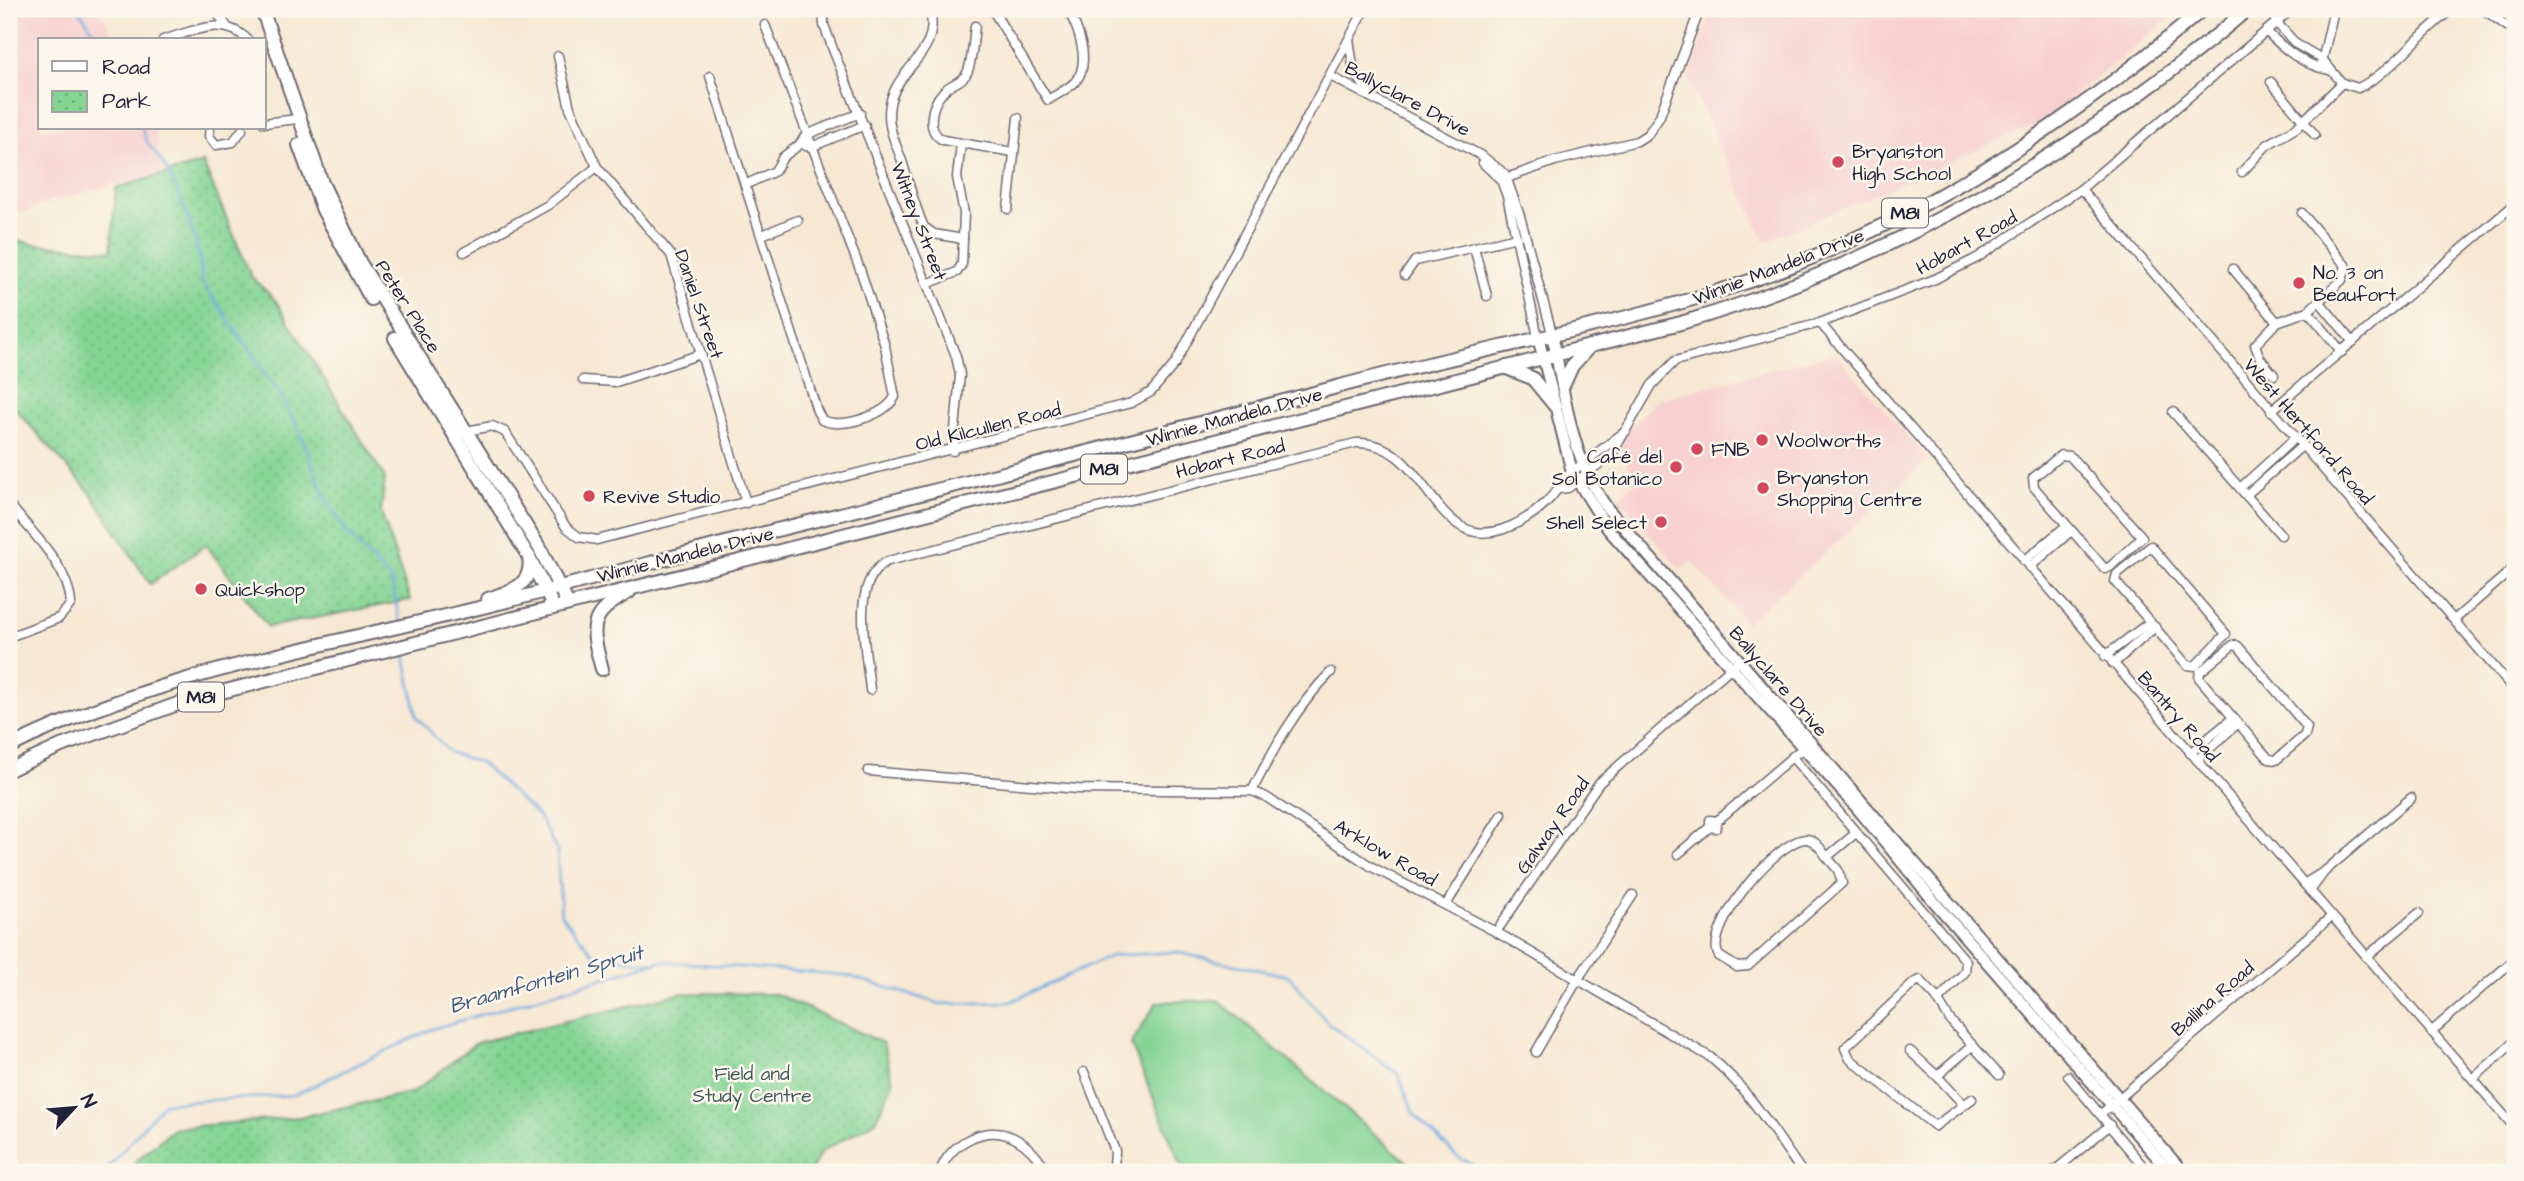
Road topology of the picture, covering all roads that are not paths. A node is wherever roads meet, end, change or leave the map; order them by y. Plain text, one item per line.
1 (213, 9) edge
2 (256, 9) edge
3 (262, 9) edge
4 (823, 9) edge
5 (930, 9) edge
6 (992, 9) edge
7 (1067, 9) edge
8 (1365, 9) edge
9 (1700, 9) edge
10 (2203, 9) edge
11 (2248, 9) edge
12 (2292, 9) edge
13 (2334, 9) edge
14 (2437, 9) edge
15 (2483, 9) edge
16 (2449, 11) edge
17 (2276, 22) junction
18 (226, 25) junction
19 (765, 25) dead end
20 (975, 26) dead end
21 (207, 27) junction
22 (2266, 31) junction
23 (2515, 32) edge
24 (170, 38) edge
25 (246, 38) edge
26 (266, 38) edge
27 (266, 38) edge
28 (1349, 39) junction
29 (558, 56) dead end
30 (2322, 59) junction
31 (2325, 69) junction
32 (710, 76) dead end
33 (1330, 76) junction
34 (2271, 82) dead end
35 (2342, 83) junction
36 (1374, 99) junction
37 (860, 113) junction
38 (1018, 118) dead end
39 (294, 120) junction
40 (2304, 120) junction
41 (266, 123) edge
42 (865, 125) junction
43 (210, 130) edge
44 (240, 130) edge
45 (806, 135) junction
46 (2315, 135) dead end
47 (961, 144) junction
48 (799, 145) junction
49 (811, 147) junction
50 (1013, 152) junction
51 (597, 167) junction
52 (2242, 172) dead end
53 (1504, 179) junction
54 (747, 184) junction
55 (2081, 189) junction
56 (2515, 204) edge
57 (1008, 209) dead end
58 (2302, 213) dead end
59 (798, 220) dead end
60 (762, 235) junction
61 (1517, 237) junction
62 (963, 239) junction
63 (1475, 247) junction
64 (464, 252) dead end
65 (2233, 269) dead end
66 (1405, 275) dead end
67 (927, 284) junction
68 (1487, 296) dead end
69 (2319, 301) junction
70 (2308, 311) junction
71 (2277, 322) junction
72 (1820, 323) junction
73 (1552, 333) junction
74 (1538, 337) junction
75 (2353, 342) junction
76 (1590, 346) junction
77 (2342, 352) junction
78 (701, 354) junction
79 (1549, 355) junction
80 (1503, 366) junction
81 (2274, 375) dead end
82 (583, 380) dead end
83 (1563, 386) junction
84 (1555, 406) junction
85 (2271, 411) junction
86 (2173, 412) dead end
87 (460, 433) junction
88 (2295, 438) junction
89 (2302, 446) junction
90 (953, 451) junction
91 (1585, 469) junction
92 (1574, 477) junction
93 (2239, 488) junction
94 (2246, 495) junction
95 (746, 503) junction
96 (9, 504) edge
97 (2068, 529) junction
98 (2281, 535) dead end
99 (530, 557) junction
100 (2027, 564) junction
101 (2515, 567) edge
102 (642, 585) junction
103 (561, 587) junction
104 (547, 591) junction
105 (567, 602) junction
106 (553, 606) junction
107 (455, 612) junction
108 (2454, 620) junction
109 (2152, 624) junction
110 (9, 637) edge
111 (2105, 656) junction
112 (2113, 664) junction
113 (1734, 665) junction
114 (601, 669) dead end
115 (1331, 672) dead end
116 (870, 690) dead end
117 (2515, 691) edge
118 (2235, 721) junction
119 (1807, 745) junction
120 (9, 747) edge
121 (2190, 753) junction
122 (1792, 757) junction
123 (2197, 760) junction
124 (9, 770) edge
125 (868, 771) dead end
126 (1252, 791) junction
127 (2411, 798) dead end
128 (1502, 814) dead end
129 (1856, 833) junction
130 (1678, 854) dead end
131 (1827, 857) junction
132 (2307, 887) junction
133 (1633, 895) dead end
134 (1446, 905) junction
135 (2419, 912) dead end
136 (2332, 916) junction
137 (1496, 932) junction
138 (2366, 957) junction
139 (2515, 959) edge
140 (1578, 979) junction
141 (1938, 1000) junction
142 (2431, 1032) junction
143 (2515, 1041) edge
144 (1973, 1045) junction
145 (1910, 1051) dead end
146 (1536, 1052) dead end
147 (1084, 1072) dead end
148 (1999, 1075) dead end
149 (1937, 1076) junction
150 (2068, 1076) dead end
151 (2473, 1079) junction
152 (1972, 1098) dead end
153 (2116, 1101) junction
154 (1964, 1105) junction
155 (2101, 1114) junction
156 (2110, 1125) junction
157 (2515, 1128) edge
158 (2147, 1171) edge
159 (940, 1172) edge
160 (1048, 1172) edge
161 (1108, 1172) edge
162 (1802, 1172) edge
163 (2053, 1172) edge
164 (2171, 1172) edge
165 (2183, 1172) edge

1 - 18 street
1 - 21 street
2 - 27 main road, Peter Place
3 - 39 main road, Peter Place
4 - 37 street, Witney Street
5 - 62 street
6 - 7 street
8 - 28 street, Old Kilcullen Road
9 - 53 street
10 - 73 main road, Winnie Mandela Drive / M81
11 - 76 main road, Winnie Mandela Drive / M81
12 - 17 street, Hobart Road
13 - 30 street
14 - 16 street
15 - 23 street
16 - 35 street
17 - 22 street, Hobart Road
17 - 30 street
18 - 21 street
18 - 25 street
19 - 45 street
20 - 47 street
21 - 24 street
22 - 31 street
22 - 55 street, Hobart Road
26 - 39 main road, Peter Place
28 - 33 street, Old Kilcullen Road
28 - 36 street
29 - 51 street, Daniel Street
30 - 31 street
31 - 35 street
32 - 54 street
33 - 36 street, Ballyclare Drive
33 - 90 street, Old Kilcullen Road
34 - 40 street
35 - 40 street
36 - 53 street, Ballyclare Drive
37 - 42 street, Witney Street
37 - 45 street
38 - 50 street
39 - 41 street
39 - 87 main road, Peter Place
40 - 46 street
40 - 52 street
42 - 49 street
42 - 67 street, Witney Street
43 - 44 street
45 - 48 street
45 - 49 street
47 - 50 street
47 - 62 street
48 - 49 street
48 - 54 street
49 - 60 street
50 - 57 street
51 - 64 street
51 - 78 street, Daniel Street
53 - 61 street, Ballyclare Drive
53 - 73 street, Ballyclare Drive
54 - 60 street
55 - 72 street, Hobart Road
55 - 85 street, West Hertford Road
56 - 75 street
58 - 69 street
59 - 60 street
61 - 63 street
61 - 74 street, Ballyclare Drive
62 - 67 street
63 - 66 street
63 - 68 street
65 - 71 street
67 - 90 street, Witney Street
69 - 70 street
69 - 75 street
70 - 71 street
70 - 77 street
71 - 81 street
72 - 91 street, Hobart Road
72 - 100 street, Bantry Road
73 - 74 main road, Winnie Mandela Drive / M81
73 - 79 street, Ballyclare Drive
74 - 79 street, Ballyclare Drive
74 - 103 main road, Winnie Mandela Drive / M81
75 - 77 street
76 - 79 main road, Winnie Mandela Drive / M81
76 - 83 main road
77 - 85 street
78 - 82 street
78 - 95 street, Daniel Street
79 - 80 main road, Winnie Mandela Drive / M81
79 - 83 street, Ballyclare Drive
79 - 84 street, Ballyclare Drive
80 - 84 main road
80 - 102 main road, Winnie Mandela Drive / M81
83 - 91 street, Ballyclare Drive
84 - 92 street, Ballyclare Drive
85 - 88 street, West Hertford Road
86 - 93 street
87 - 95 street, Old Kilcullen Road
87 - 99 main road, Peter Place
87 - 103 main road, Peter Place
88 - 89 street, West Hertford Road
88 - 93 street
89 - 94 street
89 - 108 street, West Hertford Road
90 - 95 street, Old Kilcullen Road
91 - 92 street, Hobart Road
91 - 113 street, Ballyclare Drive
92 - 113 street, Ballyclare Drive
92 - 116 street, Hobart Road
93 - 94 street
94 - 98 street
96 - 110 street
97 - 97 street
97 - 100 street
99 - 104 main road, Peter Place
99 - 107 main road
100 - 111 street, Bantry Road
101 - 108 street
102 - 105 main road, Winnie Mandela Drive / M81
102 - 114 main road
103 - 104 main road, Winnie Mandela Drive / M81
103 - 105 main road, Peter Place
104 - 106 main road, Peter Place
104 - 107 main road, Winnie Mandela Drive / M81
105 - 106 main road, Winnie Mandela Drive / M81
106 - 124 main road, Winnie Mandela Drive / M81
107 - 120 main road, Winnie Mandela Drive / M81
108 - 117 street, West Hertford Road
109 - 109 street
109 - 111 street
109 - 112 street
111 - 112 street, Bantry Road
112 - 121 street, Bantry Road
113 - 119 street, Ballyclare Drive
113 - 137 street, Galway Road
115 - 126 street
118 - 118 street
118 - 121 street
118 - 123 street
119 - 122 street
119 - 153 street, Ballyclare Drive
121 - 123 street, Bantry Road
122 - 129 street
122 - 130 street
123 - 132 street, Bantry Road
125 - 126 street, Arklow Road
126 - 134 street, Arklow Road
127 - 132 street
128 - 134 street
129 - 131 street
129 - 141 street
131 - 131 street
132 - 136 street, Bantry Road
133 - 140 street
134 - 137 street, Arklow Road
135 - 138 street
136 - 138 street, Bantry Road
136 - 153 street, Ballina Road
137 - 140 street, Arklow Road
138 - 142 street, Bantry Road
139 - 142 street
140 - 146 street
140 - 162 street, Arklow Road
141 - 144 street
141 - 154 street
142 - 151 street, Bantry Road
143 - 151 street
144 - 148 street
144 - 149 street
145 - 149 street
147 - 161 street
149 - 154 street
150 - 155 street
151 - 157 street, Bantry Road
152 - 154 street
153 - 155 street, Ballina Road
153 - 164 street, Ballyclare Drive
153 - 165 street, Ballyclare Drive
155 - 156 street
156 - 158 street
156 - 163 street
159 - 160 street

